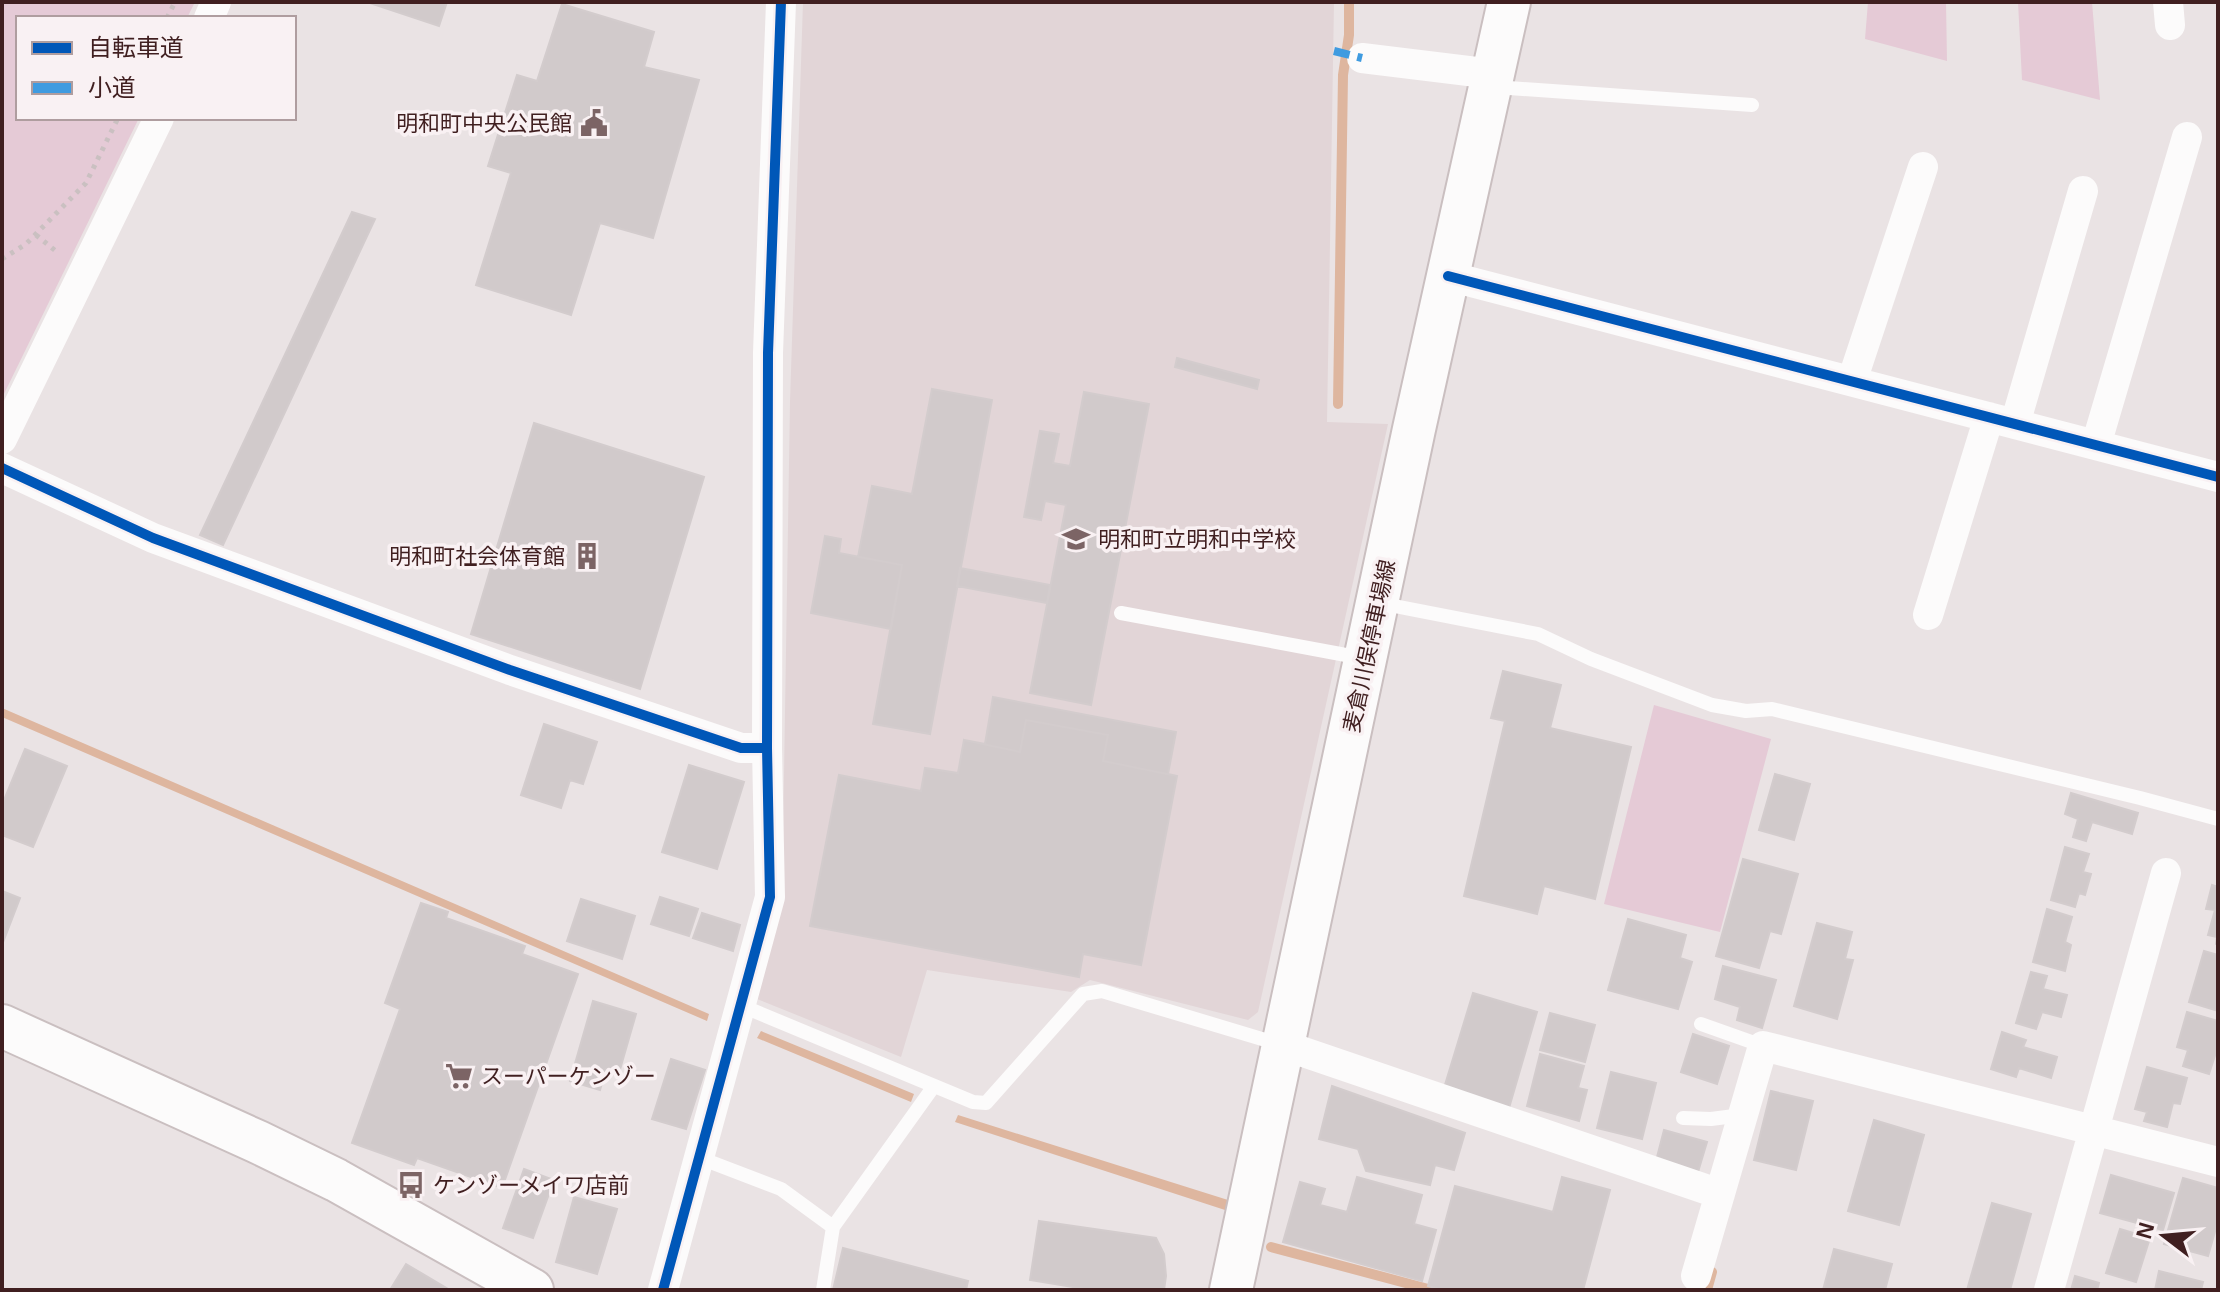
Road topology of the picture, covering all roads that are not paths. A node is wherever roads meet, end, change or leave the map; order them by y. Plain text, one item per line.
1 (781, 2) edge
2 (1509, 2) edge
3 (1362, 58) dead end
4 (1492, 80) junction
5 (1752, 105) dead end
6 (158, 120) edge
7 (2187, 137) dead end
8 (1923, 167) dead end
9 (2083, 191) dead end
10 (1448, 276) junction
11 (1852, 381) junction
12 (2002, 421) junction
13 (2, 439) edge
14 (2096, 445) junction
15 (2, 468) edge
16 (2218, 477) edge
17 (1379, 603) junction
18 (1121, 613) dead end
19 (1928, 615) dead end
20 (1366, 659) junction
21 (767, 748) junction
22 (2218, 819) edge
23 (2166, 873) dead end
24 (742, 1006) junction
25 (1701, 1024) dead end
26 (2, 1026) edge
27 (1283, 1045) junction
28 (1763, 1046) junction
29 (934, 1086) junction
30 (1743, 1115) junction
31 (1683, 1118) dead end
32 (2094, 1131) junction
33 (700, 1158) junction
34 (2218, 1162) edge
35 (1720, 1194) junction
36 (833, 1227) junction
37 (1696, 1276) dead end
38 (532, 1290) edge
39 (663, 1290) edge
40 (823, 1290) edge
41 (1231, 1290) edge
42 (2049, 1290) edge

1 - 21 street
2 - 4 main road, 麦倉川俣停車場線
3 - 4 street
4 - 5 lane
4 - 10 main road, 麦倉川俣停車場線
6 - 13 street
7 - 14 street
8 - 11 street
9 - 12 street
10 - 11 street
10 - 17 main road, 麦倉川俣停車場線
11 - 12 street
12 - 14 street
12 - 19 street
14 - 16 street
15 - 21 street
17 - 20 main road, 麦倉川俣停車場線
17 - 22 lane
18 - 20 lane
20 - 27 main road, 麦倉川俣停車場線
21 - 24 street
23 - 32 street
24 - 29 lane
24 - 33 street
25 - 28 lane
26 - 38 main road
27 - 29 lane
27 - 35 street
27 - 41 main road, 麦倉川俣停車場線
28 - 30 street
28 - 32 street
29 - 36 lane
30 - 31 lane
30 - 35 street
32 - 34 street
32 - 42 street
33 - 36 lane
33 - 39 street
35 - 37 street
36 - 40 lane

